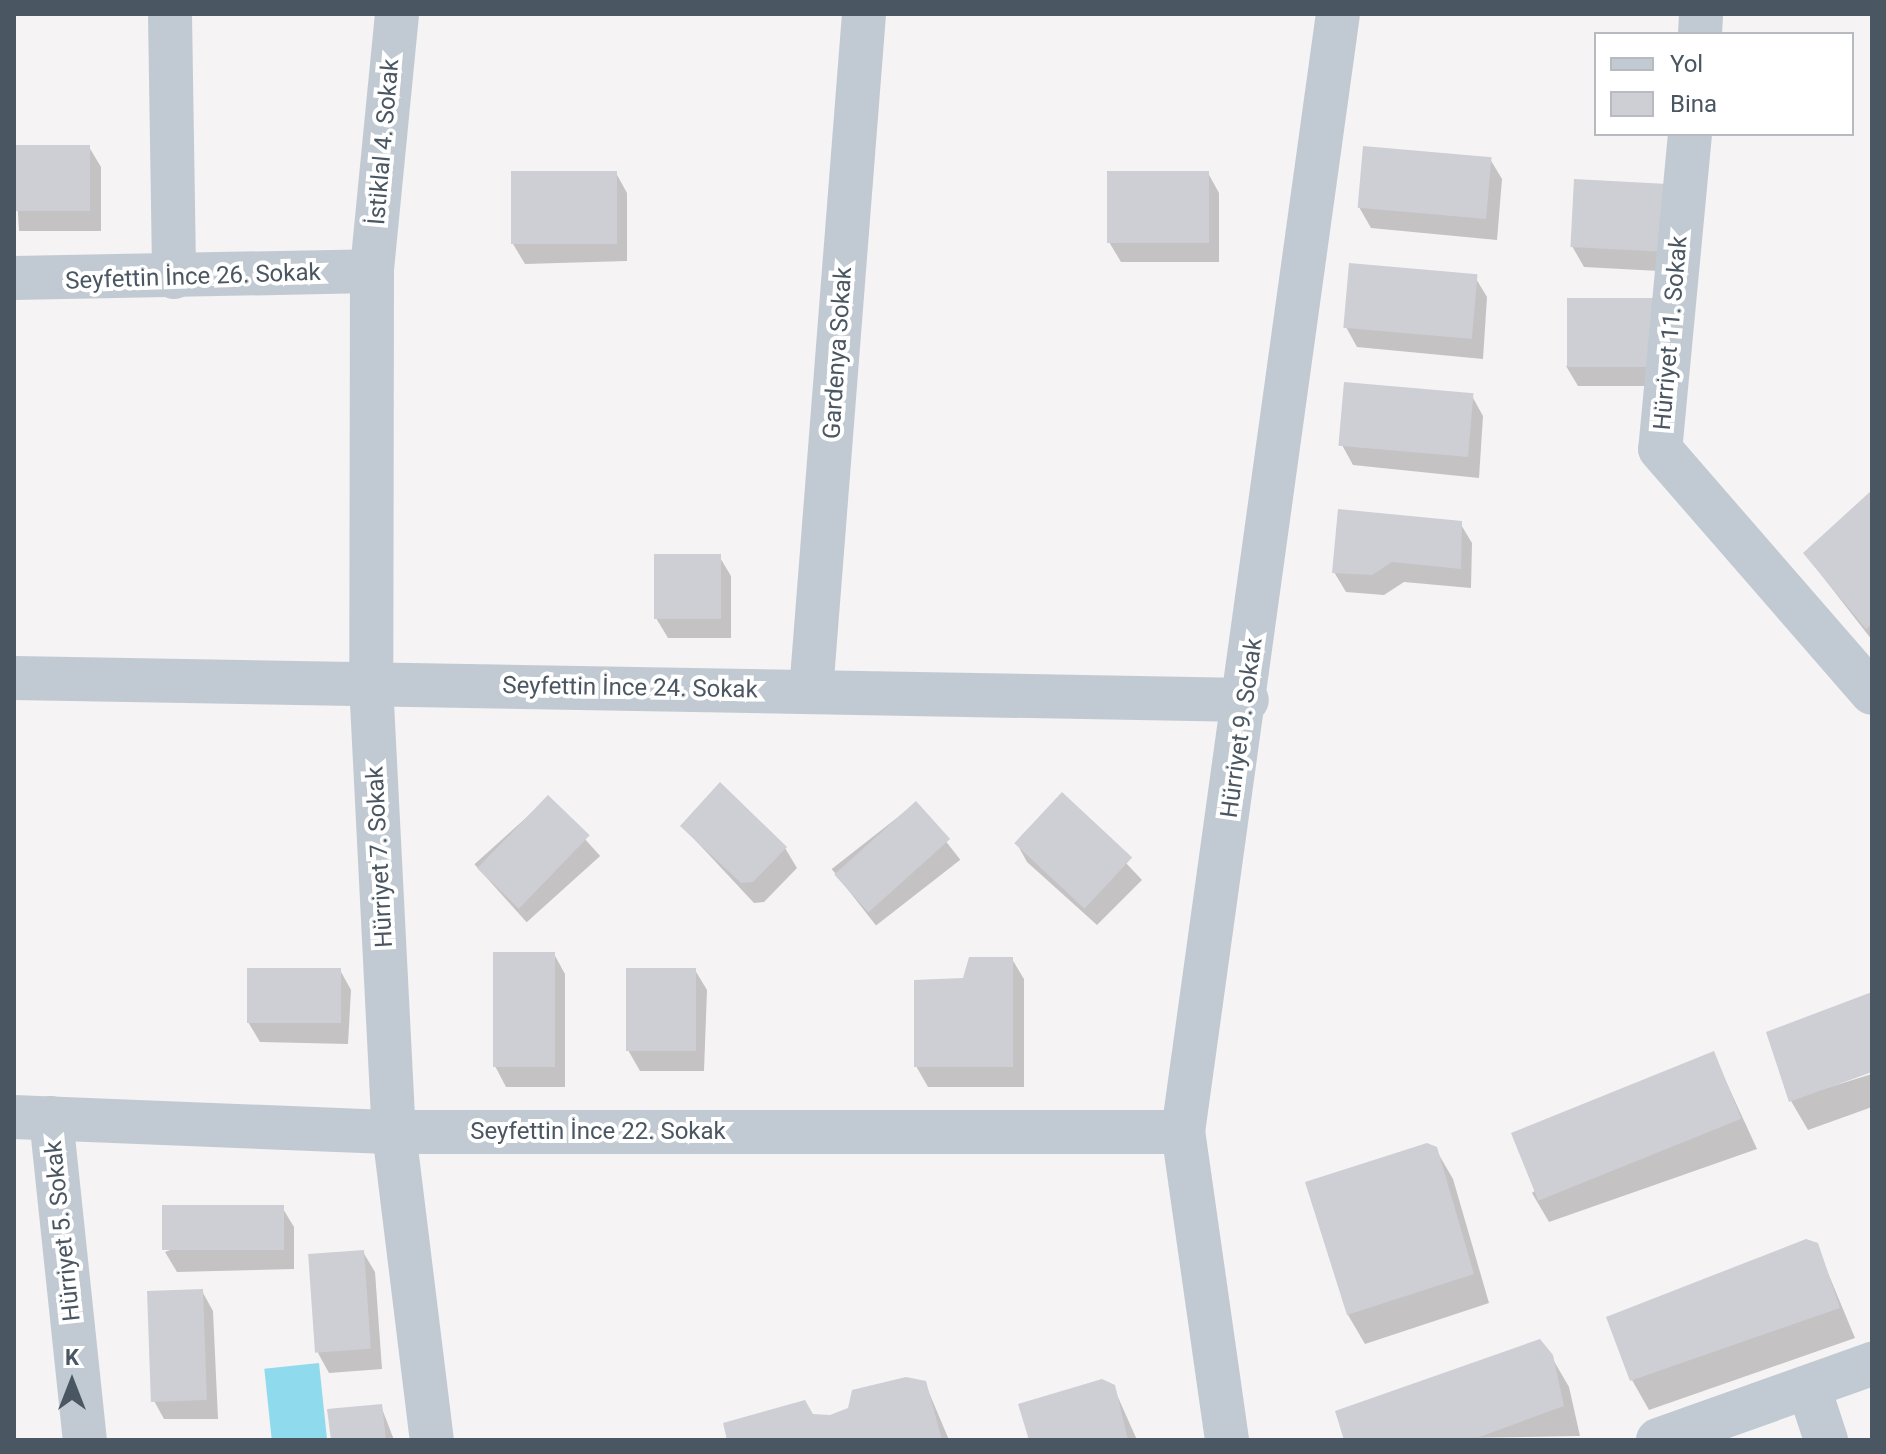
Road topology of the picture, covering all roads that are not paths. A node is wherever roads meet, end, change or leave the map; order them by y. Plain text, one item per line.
1 (170, 14) edge
2 (397, 14) edge
3 (864, 14) edge
4 (1338, 14) edge
5 (1690, 136) edge
6 (372, 271) junction
7 (174, 277) junction
8 (14, 278) edge
9 (14, 678) edge
10 (371, 683) junction
11 (811, 692) junction
12 (1872, 693) edge
13 (1247, 700) junction
14 (32, 1118) edge
15 (394, 1132) junction
16 (1183, 1132) junction
17 (1872, 1364) edge
18 (1809, 1388) junction
19 (85, 1440) edge
20 (432, 1440) edge
21 (1227, 1440) edge
22 (1658, 1440) edge
23 (1826, 1440) edge

1 - 7 street
2 - 6 street, İstiklal 4. Sokak
3 - 11 street, Gardenya Sokak
4 - 13 street, Hürriyet 9. Sokak
5 - 12 street, Hürriyet 11. Sokak
6 - 7 street, Seyfettin İnce 26. Sokak
6 - 10 street, Hürriyet 7. Sokak
7 - 8 street, Seyfettin İnce 26. Sokak
9 - 10 street, Seyfettin İnce 24. Sokak
10 - 11 street, Seyfettin İnce 24. Sokak
10 - 15 street, Hürriyet 7. Sokak
11 - 13 street, Seyfettin İnce 24. Sokak
13 - 16 street, Hürriyet 9. Sokak
14 - 15 street, Seyfettin İnce 22. Sokak
14 - 19 street, Hürriyet 5. Sokak
15 - 16 street, Seyfettin İnce 22. Sokak
15 - 20 street, Hürriyet 7. Sokak
16 - 21 street, Hürriyet 9. Sokak
17 - 18 street
18 - 22 street
18 - 23 street

